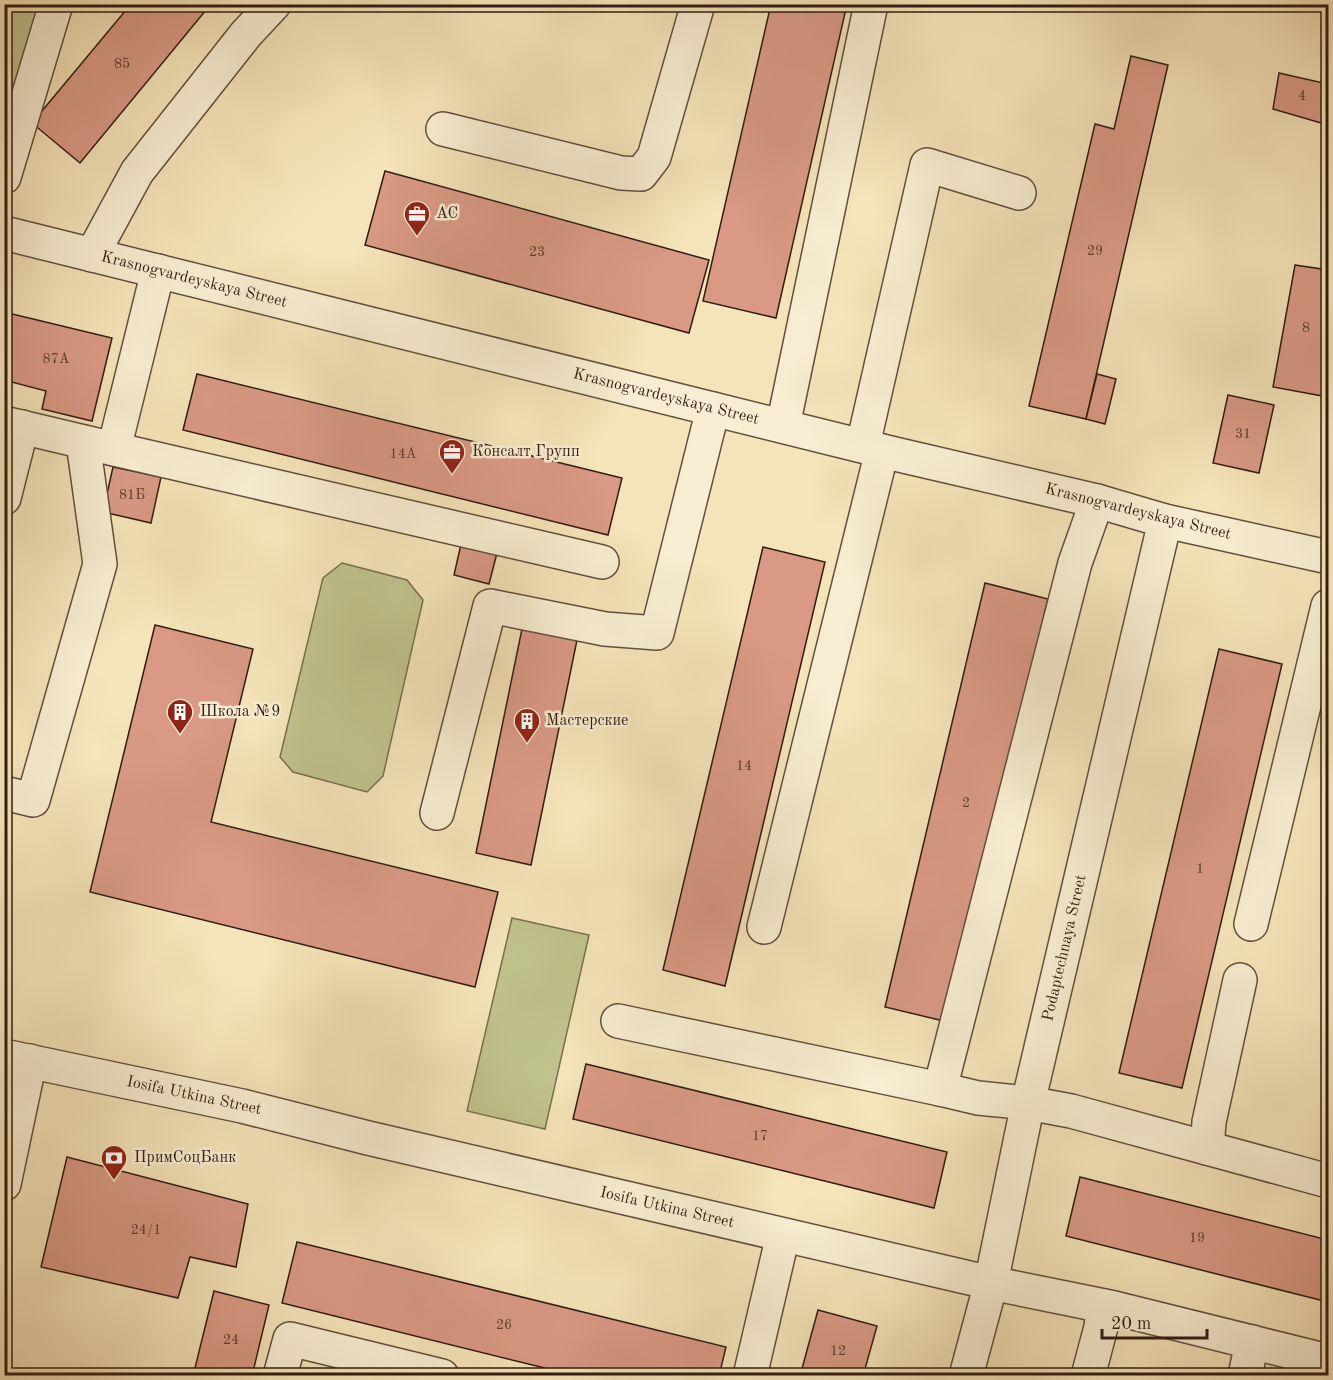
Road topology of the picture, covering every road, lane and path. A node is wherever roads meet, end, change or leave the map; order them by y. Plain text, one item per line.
1 (56, 4) edge
2 (274, 4) edge
3 (698, 4) edge
4 (871, 4) edge
5 (443, 129) dead end
6 (4, 177) edge
7 (1019, 193) dead end
8 (4, 233) edge
9 (92, 255) junction
10 (158, 271) junction
11 (713, 409) junction
12 (13, 425) edge
13 (783, 426) junction
14 (98, 446) junction
15 (873, 448) junction
16 (4, 498) edge
17 (1097, 501) junction
18 (1165, 521) junction
19 (1329, 557) edge
20 (602, 562) dead end
21 (1329, 606) edge
22 (4, 793) edge
23 (437, 813) dead end
24 (1251, 924) dead end
25 (765, 927) dead end
26 (1240, 980) dead end
27 (618, 1021) dead end
28 (17, 1058) edge
29 (940, 1089) junction
30 (1028, 1103) junction
31 (1207, 1148) junction
32 (1329, 1181) edge
33 (4, 1184) edge
34 (783, 1235) junction
35 (991, 1283) junction
36 (1103, 1306) junction
37 (1252, 1342) junction
38 (1329, 1361) edge
39 (280, 1376) edge
40 (442, 1376) edge
41 (750, 1376) edge
42 (966, 1376) edge
43 (1088, 1376) edge
44 (1245, 1376) edge

1 - 6 street
2 - 9 street
3 - 5 street
4 - 13 street
7 - 15 street
8 - 9 street, Krasnogvardeyskaya Street
9 - 10 street, Krasnogvardeyskaya Street
10 - 11 street, Krasnogvardeyskaya Street
10 - 14 street
11 - 13 street, Krasnogvardeyskaya Street
11 - 23 street
12 - 14 street
12 - 16 street
13 - 15 street, Krasnogvardeyskaya Street
14 - 20 street
14 - 22 street
15 - 17 street, Krasnogvardeyskaya Street
15 - 25 street
17 - 18 street, Krasnogvardeyskaya Street
17 - 29 street
18 - 19 street, Krasnogvardeyskaya Street
18 - 30 street, Podaptechnaya Street
21 - 24 street
26 - 31 street
27 - 29 street
28 - 33 street
28 - 34 street, Iosifa Utkina Street
29 - 30 street
30 - 31 street
30 - 35 street, Podaptechnaya Street
31 - 32 street
34 - 35 street, Iosifa Utkina Street
34 - 41 street
35 - 36 street, Iosifa Utkina Street
35 - 42 street, Podaptechnaya Street
36 - 37 street, Iosifa Utkina Street
36 - 43 street
37 - 38 street, Iosifa Utkina Street
37 - 44 street
39 - 40 street

